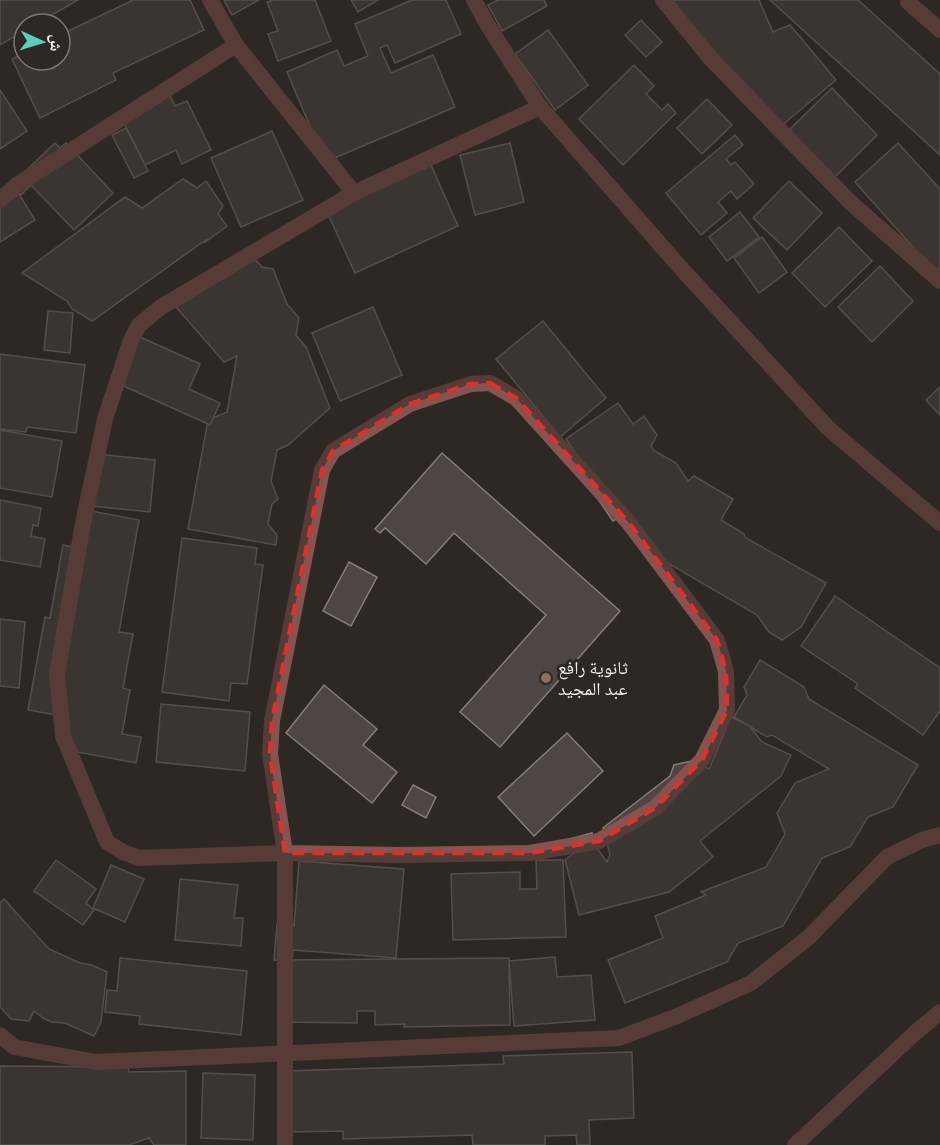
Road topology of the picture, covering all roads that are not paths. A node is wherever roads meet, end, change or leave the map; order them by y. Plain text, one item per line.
1 (210, 0) edge
2 (474, 0) edge
3 (663, 0) edge
4 (910, 1) edge
5 (940, 30) edge
6 (236, 45) junction
7 (540, 107) junction
8 (354, 193) junction
9 (0, 200) edge
10 (940, 281) edge
11 (940, 524) edge
12 (940, 835) edge
13 (285, 853) junction
14 (940, 1012) edge
15 (0, 1035) edge
16 (285, 1055) junction
17 (285, 1145) edge
18 (795, 1145) edge

1 - 6 street
2 - 7 street
3 - 10 street
4 - 5 street
6 - 8 street
6 - 9 street
7 - 8 street
7 - 11 street
8 - 13 street
12 - 16 street
13 - 13 street
13 - 16 street
14 - 18 street
15 - 16 street
16 - 17 street

